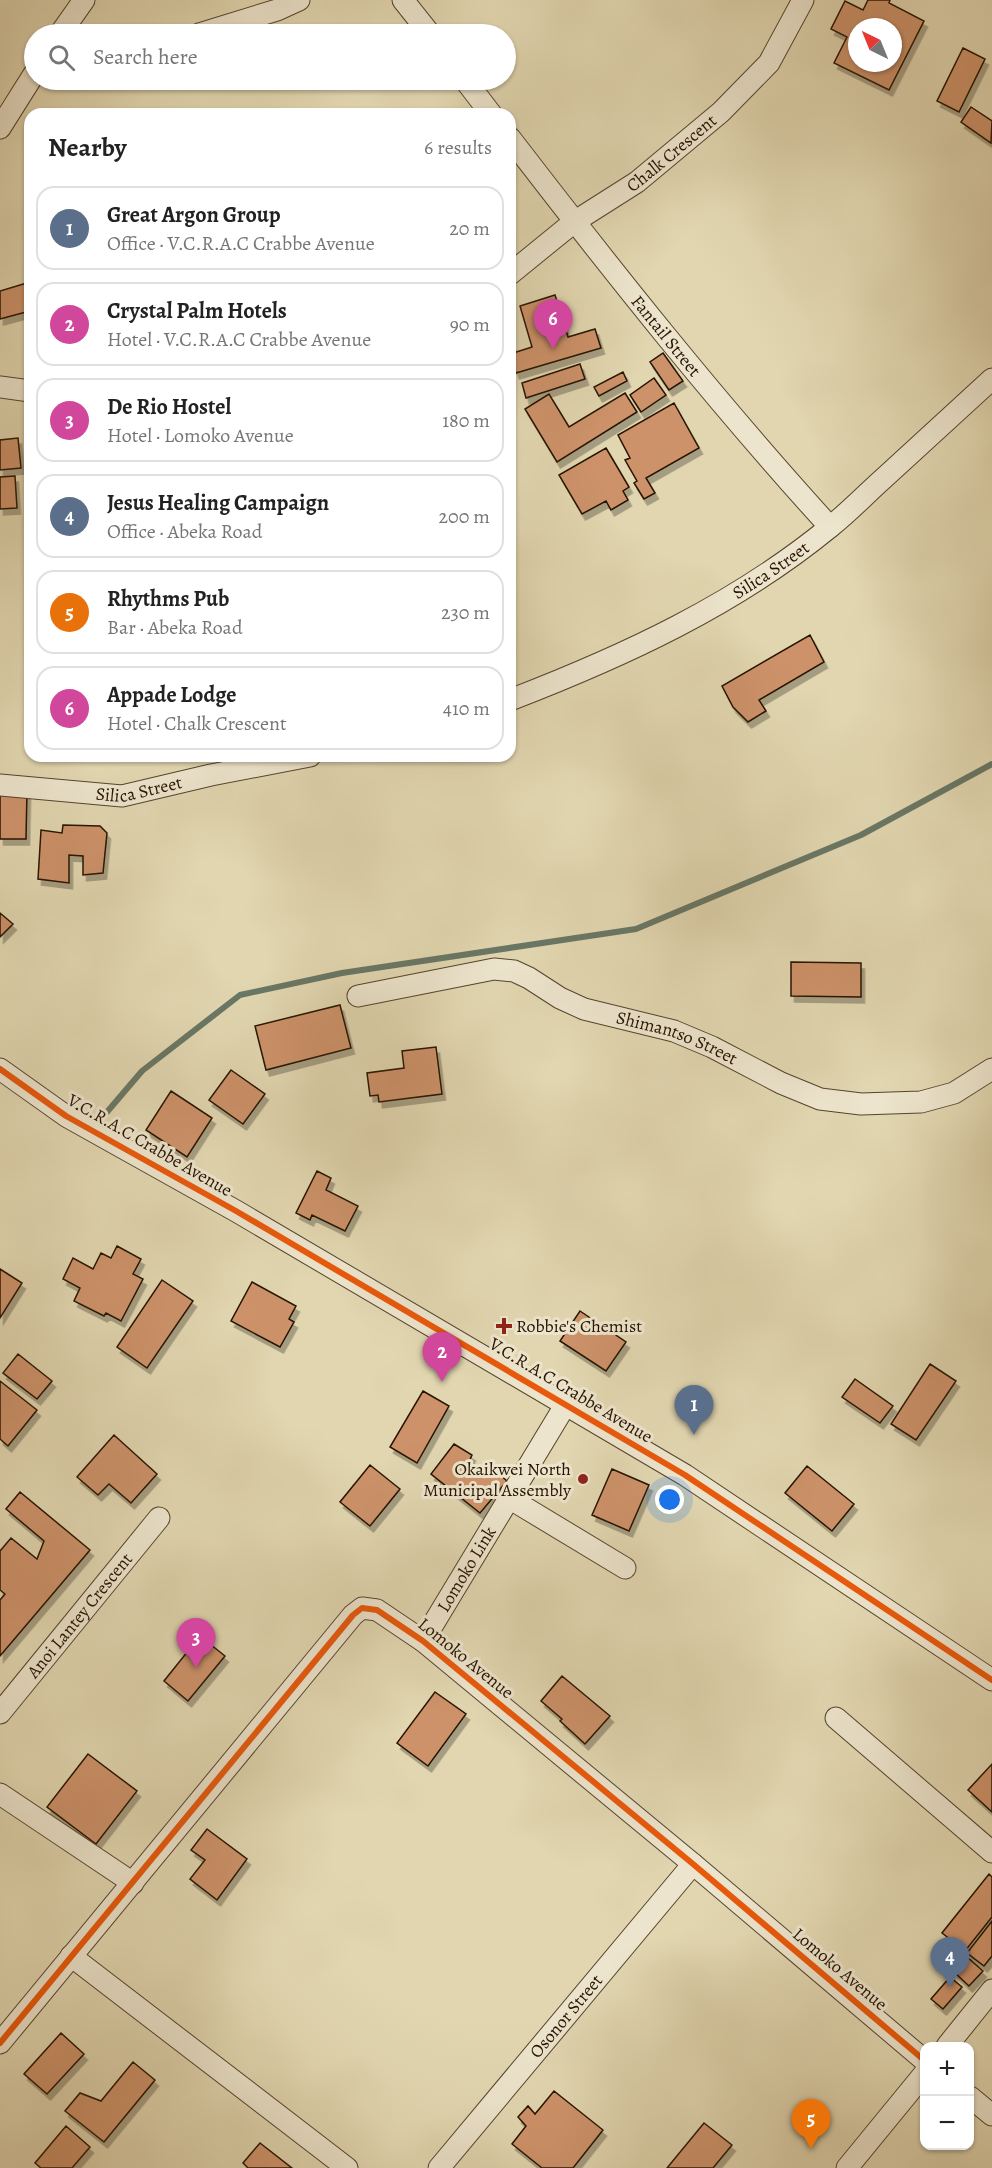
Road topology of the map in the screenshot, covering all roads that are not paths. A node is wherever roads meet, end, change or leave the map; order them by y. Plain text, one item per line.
1 (84, 0) edge
2 (298, 0) edge
3 (403, 0) edge
4 (802, 0) edge
5 (67, 24) edge
6 (232, 24) edge
7 (422, 24) edge
8 (24, 90) edge
9 (473, 90) edge
10 (486, 108) edge
11 (0, 128) edge
12 (516, 146) edge
13 (574, 222) junction
14 (516, 269) edge
15 (992, 379) edge
16 (0, 387) edge
17 (24, 390) edge
18 (830, 527) junction
19 (516, 698) edge
20 (279, 762) edge
21 (0, 785) edge
22 (358, 996) dead end
23 (0, 1069) edge
24 (992, 1069) edge
25 (566, 1404) junction
26 (509, 1498) junction
27 (159, 1518) dead end
28 (625, 1568) dead end
29 (423, 1641) junction
30 (992, 1680) edge
31 (0, 1713) edge
32 (836, 1718) dead end
33 (0, 1794) edge
34 (992, 1852) edge
35 (693, 1864) junction
36 (133, 1883) junction
37 (71, 1956) junction
38 (992, 1990) edge
39 (950, 2042) edge
40 (0, 2043) edge
41 (920, 2057) edge
42 (920, 2079) edge
43 (974, 2101) edge
44 (992, 2115) edge
45 (347, 2168) edge
46 (439, 2168) edge
47 (847, 2168) edge

1 - 5 street
2 - 6 street
3 - 7 street
4 - 13 street, Chalk Crescent
8 - 11 street
9 - 10 street
12 - 13 street, Fantail Street
13 - 14 street, Chalk Crescent
13 - 18 street, Fantail Street
15 - 18 street, Silica Street
16 - 17 street
18 - 19 street, Silica Street
20 - 21 street, Silica Street
22 - 24 street, Shimantso Street
23 - 25 street, V.C.R.A.C Crabbe Avenue
25 - 26 street, Lomoko Link
25 - 30 street, V.C.R.A.C Crabbe Avenue
26 - 28 street
26 - 29 street, Lomoko Link
27 - 31 street, Anoi Lantey Crescent
29 - 35 street, Lomoko Avenue
29 - 36 street, Lomoko Avenue
32 - 34 street
33 - 36 street
35 - 41 street, Lomoko Avenue
35 - 46 street, Osonor Street
36 - 37 street, Lomoko Avenue
37 - 40 street, Lomoko Avenue
37 - 45 street
38 - 39 street
42 - 47 street
43 - 44 street

